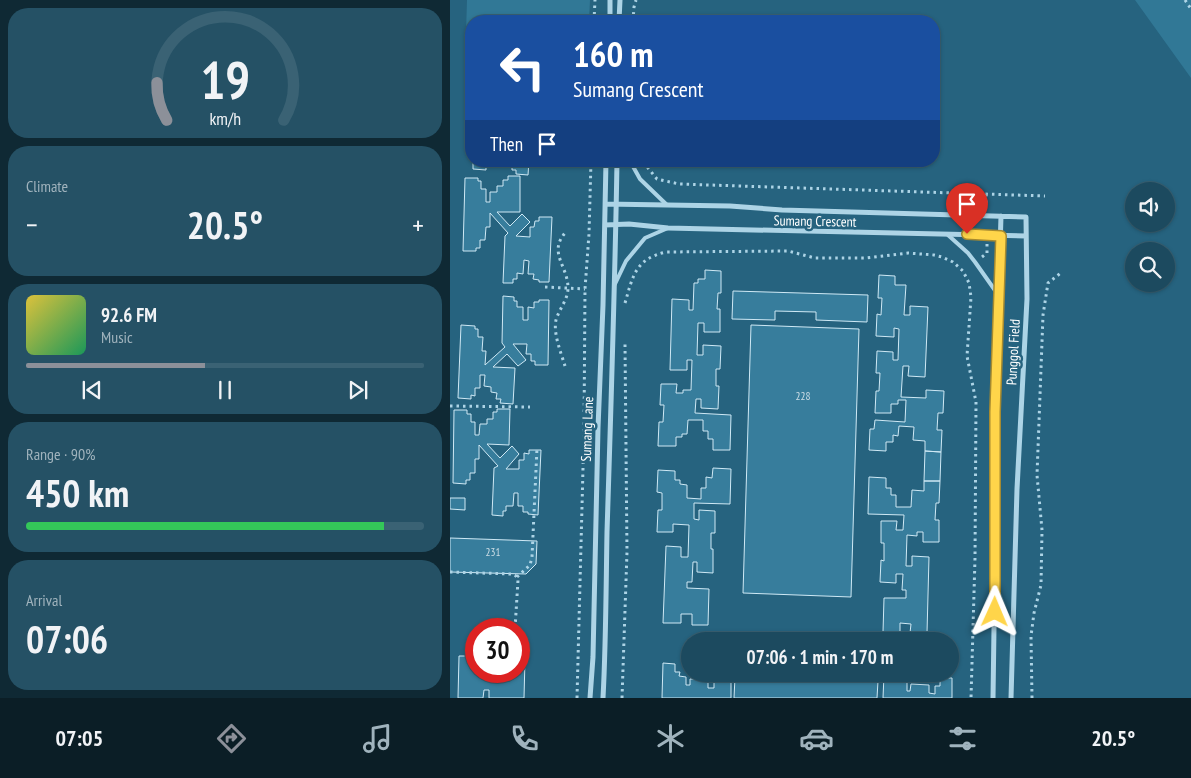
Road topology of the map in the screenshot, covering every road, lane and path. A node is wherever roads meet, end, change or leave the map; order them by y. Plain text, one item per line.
1 (595, 0) edge
2 (610, 0) edge
3 (620, 0) edge
4 (636, 0) edge
5 (1185, 0) edge
6 (1191, 8) edge
7 (594, 15) edge
8 (610, 15) edge
9 (619, 15) edge
10 (634, 15) edge
11 (591, 167) edge
12 (606, 167) edge
13 (617, 167) edge
14 (633, 167) edge
15 (648, 167) edge
16 (1045, 196) dead end
17 (605, 204) junction
18 (617, 204) junction
19 (667, 205) junction
20 (1001, 216) junction
21 (1026, 217) joint
22 (616, 224) junction
23 (605, 225) junction
24 (668, 228) junction
25 (565, 234) dead end
26 (948, 234) junction
27 (1001, 236) junction
28 (1026, 236) junction
29 (1062, 272) dead end
30 (615, 284) junction
31 (545, 288) dead end
32 (568, 288) junction
33 (585, 289) junction
34 (999, 296) junction
35 (625, 304) dead end
36 (625, 344) dead end
37 (564, 366) dead end
38 (450, 406) edge
39 (530, 408) dead end
40 (536, 448) dead end
41 (450, 572) edge
42 (517, 577) junction
43 (516, 618) edge
44 (577, 698) edge
45 (590, 698) edge
46 (603, 698) edge
47 (622, 698) edge
48 (971, 698) edge
49 (994, 698) edge
50 (1012, 698) edge
51 (1032, 698) edge

1 - 7 path
2 - 8 street
3 - 9 street
4 - 10 path
5 - 6 path
11 - 33 path
12 - 17 street, Sumang Lane
13 - 18 street, Sumang Lane
14 - 19 lane
15 - 16 path
17 - 18 street, Sumang Crescent
17 - 23 street, Sumang Lane
18 - 19 street, Sumang Crescent
18 - 22 street, Sumang Lane
19 - 20 street, Sumang Crescent
20 - 21 street, Sumang Crescent
20 - 27 street, Punggol Field
21 - 28 street, Punggol Field
22 - 23 street, Sumang Crescent
22 - 24 street, Sumang Crescent
22 - 30 street, Sumang Lane
23 - 45 street, Sumang Lane
24 - 26 street, Sumang Crescent
24 - 30 lane
25 - 32 path
26 - 27 street, Sumang Crescent
26 - 34 lane
27 - 28 street, Sumang Crescent
27 - 34 street, Punggol Field
28 - 50 street, Punggol Field
29 - 51 path
30 - 46 street, Sumang Lane
31 - 32 path
32 - 33 path
32 - 37 path
33 - 44 path
34 - 49 street, Punggol Field
35 - 48 path
36 - 47 path
38 - 39 path
40 - 42 path
41 - 42 path
42 - 43 path

